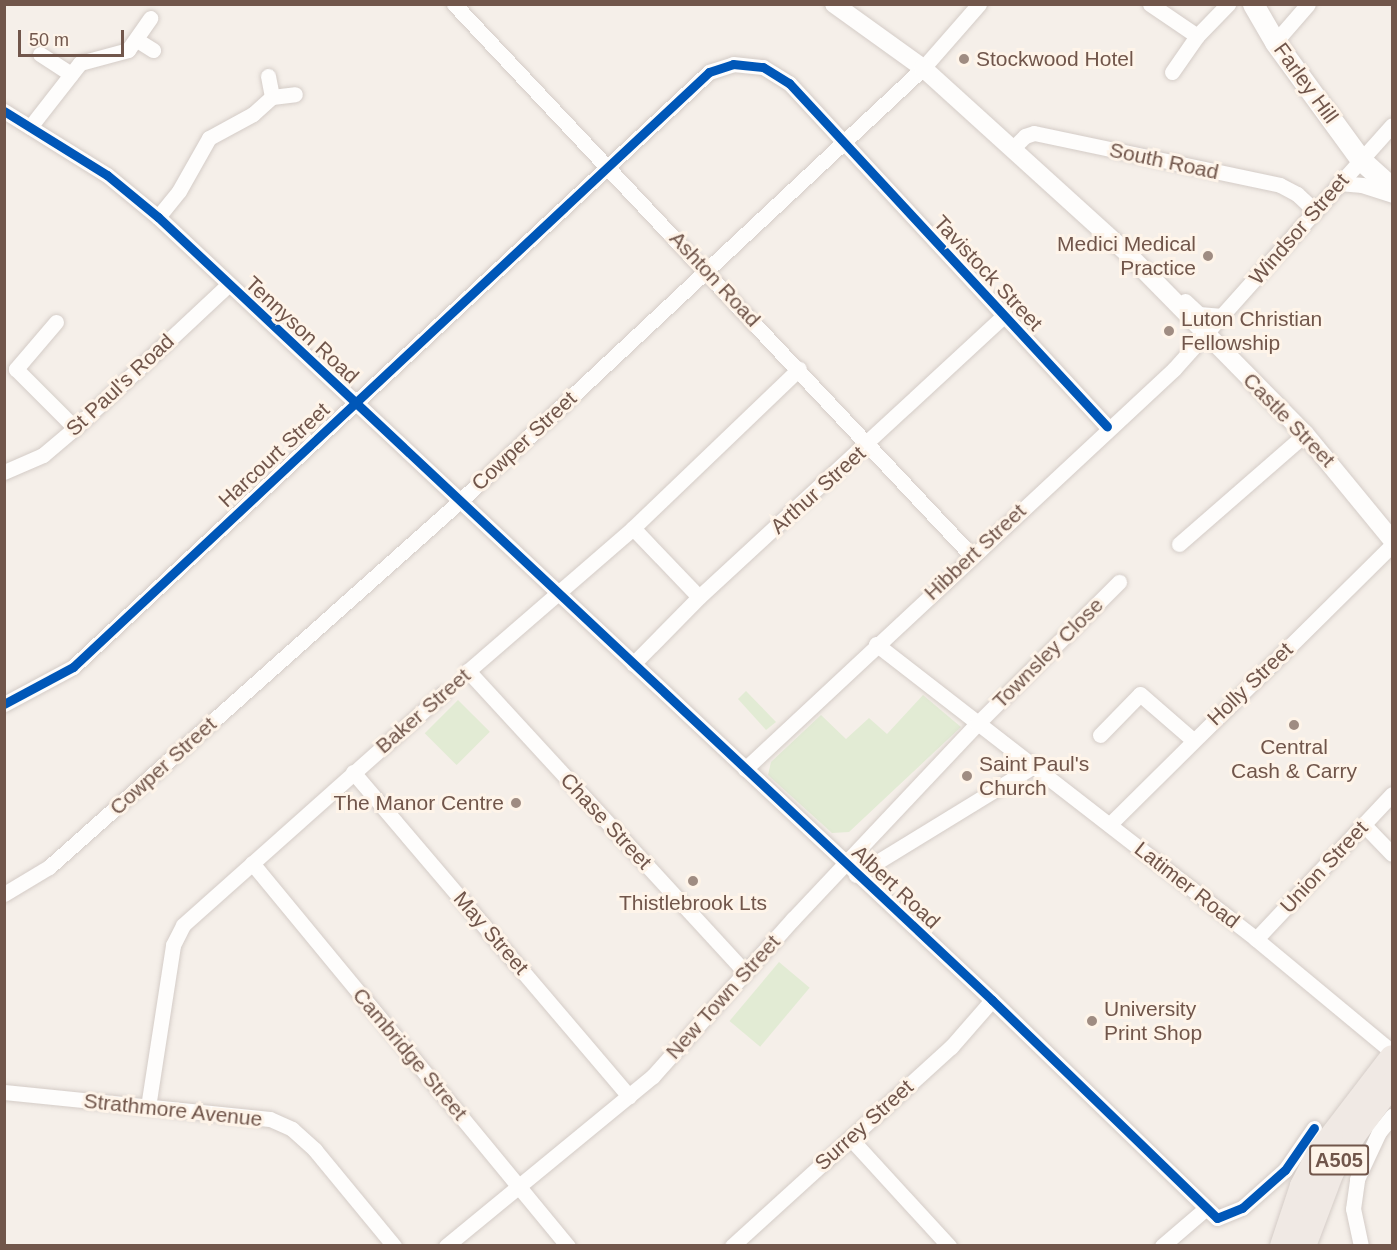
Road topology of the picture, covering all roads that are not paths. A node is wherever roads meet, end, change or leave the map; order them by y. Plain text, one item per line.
1 (454, 4) edge
2 (834, 4) edge
3 (979, 4) edge
4 (1150, 4) edge
5 (1228, 4) edge
6 (1253, 4) edge
7 (1308, 4) edge
8 (150, 18) dead end
9 (1197, 36) junction
10 (137, 39) junction
11 (1275, 42) junction
12 (153, 50) dead end
13 (40, 54) dead end
14 (923, 68) junction
15 (1172, 72) dead end
16 (71, 74) junction
17 (268, 76) dead end
18 (295, 94) dead end
19 (272, 97) junction
20 (4, 111) edge
21 (1392, 125) edge
22 (30, 127) junction
23 (843, 142) junction
24 (1012, 148) junction
25 (1361, 160) junction
26 (609, 166) junction
27 (1339, 183) junction
28 (1392, 188) edge
29 (1392, 195) edge
30 (1314, 210) junction
31 (158, 217) junction
32 (1128, 254) junction
33 (706, 270) junction
34 (228, 285) junction
35 (1004, 316) junction
36 (1222, 316) junction
37 (56, 322) dead end
38 (1206, 334) junction
39 (799, 369) junction
40 (355, 404) junction
41 (1107, 427) junction
42 (75, 428) junction
43 (1305, 434) junction
44 (867, 446) junction
45 (4, 472) edge
46 (460, 501) junction
47 (633, 528) junction
48 (1392, 540) edge
49 (1179, 544) dead end
50 (1392, 545) edge
51 (972, 556) junction
52 (1119, 582) dead end
53 (559, 595) junction
54 (699, 597) junction
55 (876, 644) junction
56 (633, 664) junction
57 (468, 671) joint
58 (443, 693) dead end
59 (4, 704) edge
60 (977, 724) junction
61 (1100, 735) dead end
62 (1193, 740) junction
63 (1032, 767) junction
64 (745, 769) junction
65 (353, 772) junction
66 (1392, 794) edge
67 (1110, 824) junction
68 (1364, 825) junction
69 (1392, 854) edge
70 (252, 863) junction
71 (851, 870) junction
72 (4, 894) edge
73 (1256, 939) junction
74 (744, 971) junction
75 (992, 1000) junction
76 (1392, 1052) edge
77 (1392, 1057) edge
78 (1392, 1084) edge
79 (4, 1092) edge
80 (628, 1096) junction
81 (148, 1107) junction
82 (1392, 1116) edge
83 (1314, 1128) dead end
84 (850, 1138) junction
85 (519, 1185) junction
86 (1205, 1209) junction
87 (1290, 1244) edge
88 (394, 1245) edge
89 (446, 1245) edge
90 (568, 1245) edge
91 (732, 1245) edge
92 (949, 1245) edge
93 (1162, 1245) edge
94 (1361, 1245) edge

1 - 26 street, Ashton Road
2 - 14 street, Castle Street
3 - 14 street, Cowper Street
4 - 9 street
5 - 9 street
6 - 11 main road, Farley Hill
7 - 11 street
8 - 10 street
9 - 15 street
10 - 12 street
10 - 16 street
11 - 25 main road, Farley Hill
13 - 16 street
14 - 23 street, Cowper Street
14 - 24 street, Castle Street
16 - 22 street
17 - 19 street
18 - 19 street
19 - 31 street
20 - 22 street, Tennyson Road
21 - 25 street, Windsor Street
22 - 31 street, Tennyson Road
23 - 26 street, Tavistock Street
23 - 33 street, Cowper Street
23 - 35 street, Tavistock Street
24 - 30 street, South Road
24 - 32 street, Castle Street
25 - 27 street, Windsor Street
25 - 28 main road, Farley Hill
26 - 33 street, Ashton Road
26 - 40 street, Harcourt Street
27 - 29 street
27 - 30 street, Windsor Street
30 - 36 street, Windsor Street
31 - 34 street, Tennyson Road
32 - 36 street, Castle Street
32 - 38 street, Castle Street
33 - 39 street, Ashton Road
33 - 46 street, Cowper Street
34 - 40 street, Tennyson Road
34 - 42 street, St Paul's Road
35 - 41 street, Tavistock Street
35 - 44 street, Arthur Street
36 - 38 street, Windsor Street
37 - 42 street
38 - 41 street, Hibbert Street
38 - 43 street, Castle Street
39 - 44 street, Ashton Road
39 - 47 street, Baker Street
40 - 46 street, Tennyson Road
40 - 59 street, Harcourt Street
41 - 51 street, Hibbert Street
42 - 45 street, St Paul's Road
43 - 48 street, Castle Street
43 - 49 street
44 - 51 street, Ashton Road
44 - 54 street, Arthur Street
46 - 53 street, Tennyson Road
46 - 72 street, Cowper Street
47 - 53 street, Baker Street
47 - 54 street
50 - 62 street, Holly Street
51 - 55 street, Hibbert Street
52 - 60 street, Townsley Close
53 - 56 street, Albert Road
53 - 57 street, Baker Street
54 - 56 street, Arthur Street
55 - 60 street, Latimer Road
55 - 64 street, Hibbert Street
56 - 64 street, Albert Road
57 - 74 street, Chase Street
58 - 65 street, Baker Street
60 - 63 street, Latimer Road
60 - 71 street, New Town Street
61 - 62 street
62 - 67 street, Holly Street
63 - 67 street, Latimer Road
63 - 71 street
64 - 71 street, Albert Road
65 - 70 street, Baker Street
65 - 80 street, May Street
66 - 68 street, Union Street
67 - 73 street, Latimer Road
68 - 69 street
68 - 73 street, Union Street
70 - 81 street, Baker Street
70 - 85 street, Cambridge Street
71 - 74 street, New Town Street
71 - 75 street, Albert Road
73 - 76 street, Latimer Road
74 - 80 street, New Town Street
75 - 84 street, Surrey Street
75 - 86 street, Albert Road
77 - 87 highway, A505
78 - 87 highway, A505
79 - 81 street, Strathmore Avenue
80 - 85 street, New Town Street
81 - 88 street, Strathmore Avenue
82 - 94 street
83 - 86 street
84 - 91 street, Surrey Street
84 - 92 street
85 - 89 street, New Town Street
85 - 90 street, Cambridge Street
86 - 93 street

